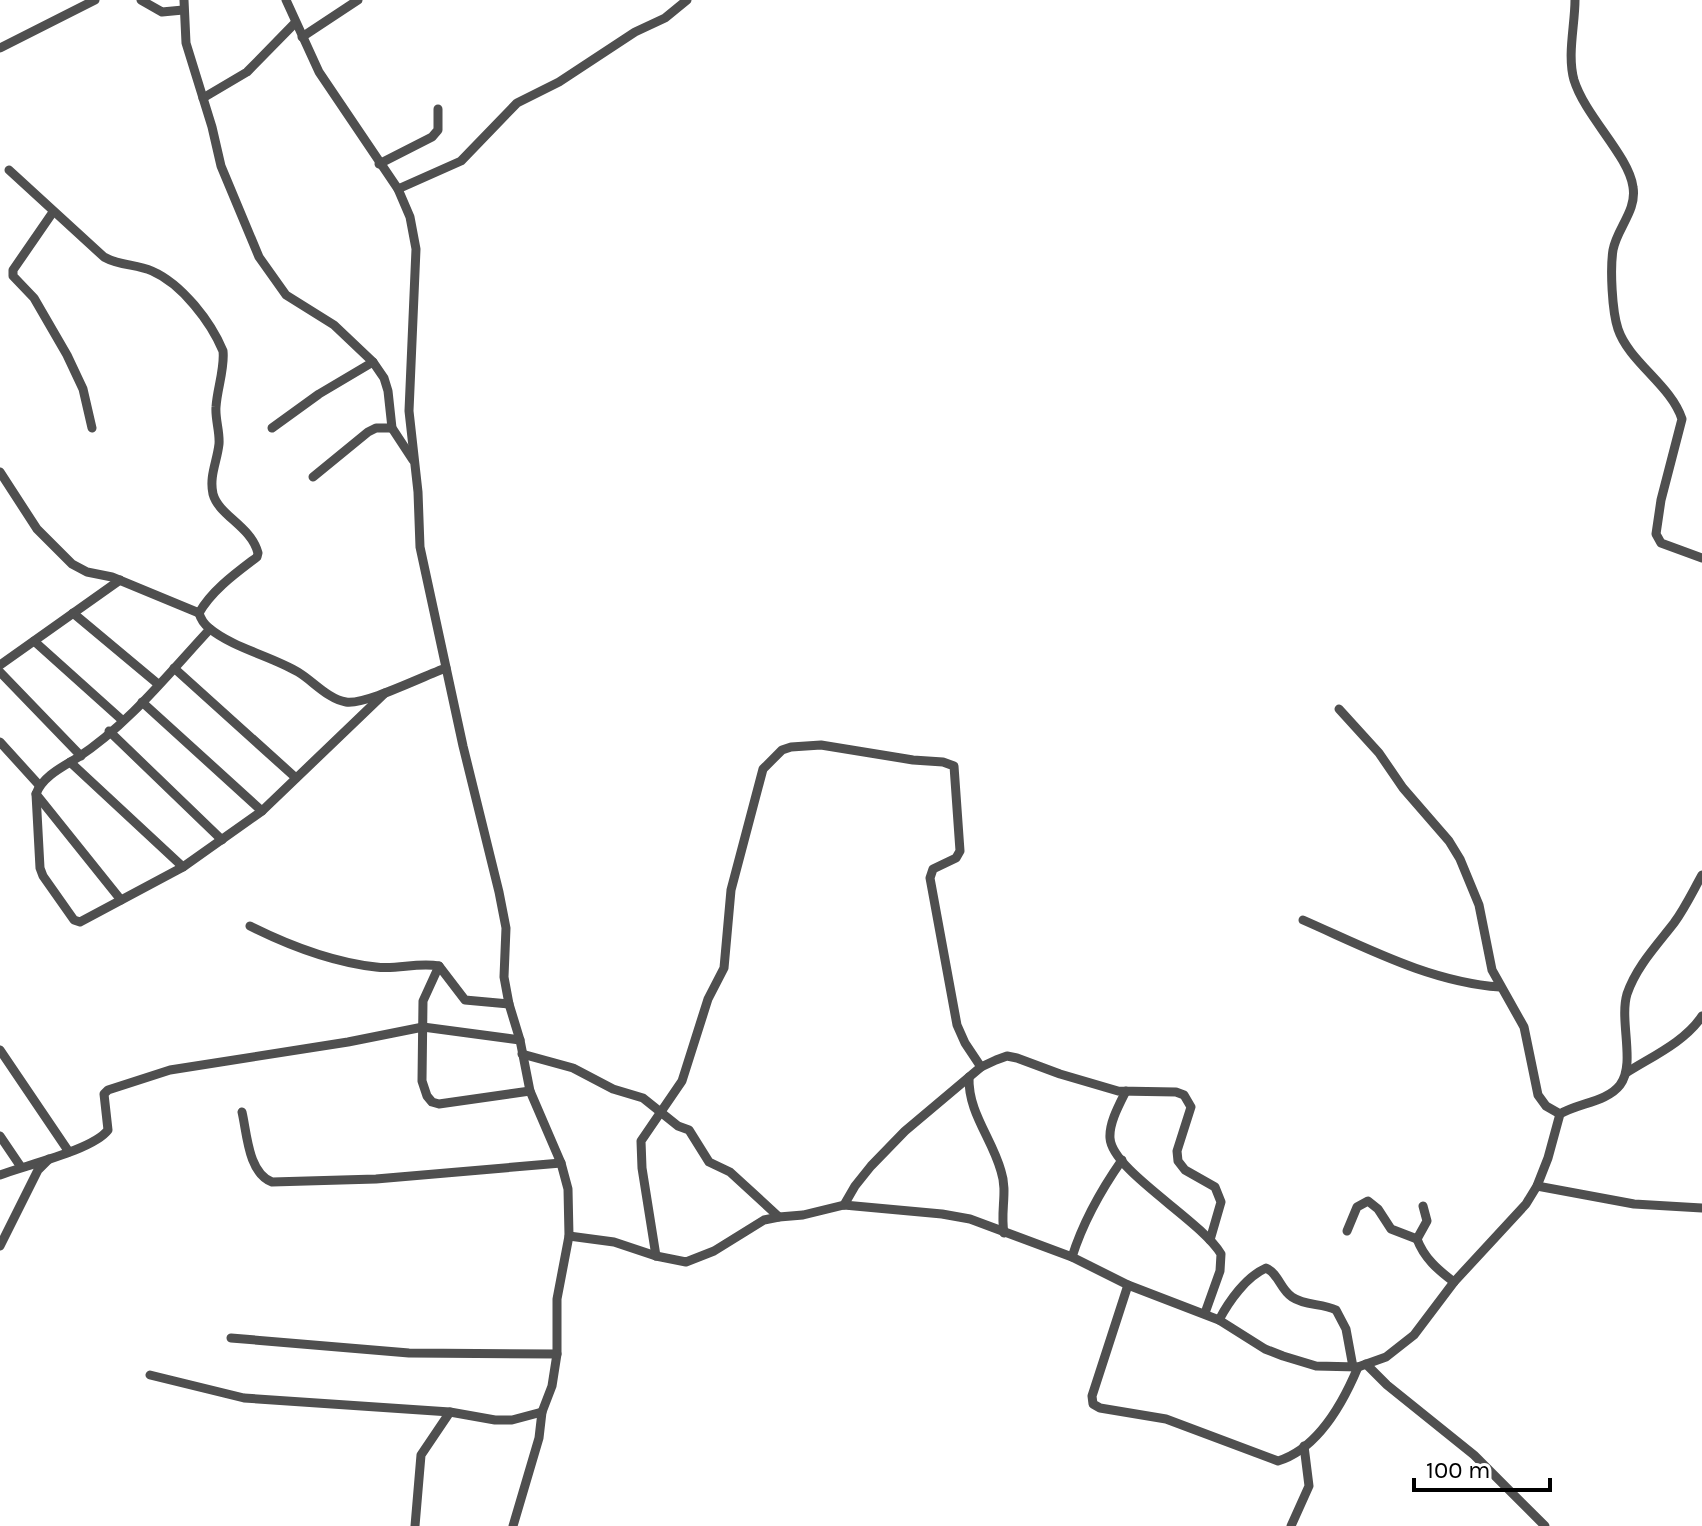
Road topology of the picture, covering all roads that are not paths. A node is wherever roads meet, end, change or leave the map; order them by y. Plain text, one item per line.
1 (95, 0) edge
2 (141, 0) edge
3 (286, 0) edge
4 (358, 0) edge
5 (687, 0) edge
6 (1575, 0) edge
7 (184, 5) edge
8 (295, 23) junction
9 (302, 37) junction
10 (0, 48) edge
11 (203, 98) junction
12 (438, 109) dead end
13 (379, 164) junction
14 (9, 170) dead end
15 (398, 189) junction
16 (53, 212) junction
17 (373, 362) junction
18 (92, 428) dead end
19 (272, 428) dead end
20 (392, 428) junction
21 (413, 460) junction
22 (0, 472) edge
23 (313, 477) dead end
24 (3, 487) edge
25 (1702, 558) edge
26 (120, 580) junction
27 (73, 613) junction
28 (199, 613) junction
29 (210, 629) junction
30 (34, 641) junction
31 (0, 665) edge
32 (174, 668) junction
33 (446, 668) junction
34 (0, 672) edge
35 (158, 684) junction
36 (387, 691) junction
37 (142, 702) junction
38 (1339, 709) dead end
39 (122, 720) junction
40 (109, 731) junction
41 (0, 742) edge
42 (81, 756) junction
43 (70, 762) junction
44 (296, 778) junction
45 (37, 790) junction
46 (262, 811) junction
47 (222, 840) junction
48 (183, 867) junction
49 (1702, 875) edge
50 (121, 900) junction
51 (1303, 920) dead end
52 (250, 926) dead end
53 (439, 966) junction
54 (1500, 987) junction
55 (509, 1004) junction
56 (1702, 1016) edge
57 (423, 1027) junction
58 (520, 1040) junction
59 (0, 1050) edge
60 (522, 1054) junction
61 (981, 1067) junction
62 (1626, 1073) junction
63 (969, 1077) junction
64 (530, 1091) junction
65 (1126, 1091) junction
66 (242, 1112) dead end
67 (663, 1113) junction
68 (1560, 1114) junction
69 (0, 1136) edge
70 (69, 1152) junction
71 (51, 1157) junction
72 (1122, 1160) junction
73 (561, 1163) junction
74 (21, 1167) junction
75 (0, 1175) edge
76 (1537, 1186) junction
77 (844, 1205) junction
78 (1423, 1206) dead end
79 (1702, 1208) edge
80 (779, 1217) junction
81 (1347, 1231) dead end
82 (1004, 1233) junction
83 (569, 1236) junction
84 (1417, 1239) junction
85 (1210, 1240) junction
86 (0, 1246) edge
87 (656, 1256) junction
88 (1072, 1257) junction
89 (1454, 1282) junction
90 (1128, 1285) junction
91 (1205, 1313) junction
92 (1219, 1320) junction
93 (231, 1338) dead end
94 (557, 1354) junction
95 (1359, 1366) junction
96 (150, 1375) dead end
97 (450, 1412) junction
98 (542, 1412) junction
99 (1304, 1446) junction
100 (415, 1526) edge
101 (513, 1526) edge
102 (1291, 1526) edge
103 (1545, 1526) edge

1 - 10 street
2 - 7 street
3 - 8 street
4 - 9 street
5 - 15 street
6 - 25 street
7 - 11 street
8 - 9 street
8 - 11 street
9 - 13 street
11 - 17 street
12 - 13 street
13 - 15 street
14 - 16 street
15 - 21 street
16 - 18 street
16 - 28 street
17 - 19 street
17 - 20 street
20 - 21 street
20 - 23 street
21 - 33 street
22 - 24 street
24 - 26 street
26 - 27 street
26 - 28 street
27 - 30 street
27 - 35 street
28 - 29 street
29 - 32 street
29 - 36 street
30 - 31 street
30 - 39 street
32 - 35 street
32 - 44 street
33 - 36 street
33 - 55 street
34 - 42 street
35 - 37 street
36 - 44 street
37 - 39 street
37 - 46 street
38 - 54 street
39 - 40 street
40 - 42 street
40 - 47 street
41 - 45 street
42 - 43 street
43 - 45 street
43 - 48 street
44 - 46 street
45 - 50 street
45 - 50 street
46 - 47 street
47 - 48 street
48 - 50 street
49 - 62 street
51 - 54 street
52 - 53 street
53 - 55 street
53 - 57 street
54 - 68 street
55 - 58 street
56 - 62 street
57 - 58 street
57 - 64 street
57 - 70 street
58 - 60 street
59 - 70 street
60 - 64 street
60 - 67 street
61 - 63 street
61 - 65 street
61 - 67 street
62 - 68 street
63 - 77 street
63 - 82 street
64 - 73 street
65 - 72 street
65 - 85 street
66 - 73 street
67 - 80 street
67 - 87 street
68 - 76 street
69 - 74 street
70 - 71 street
71 - 74 street
71 - 86 street
72 - 85 street
72 - 88 street
73 - 83 street
74 - 75 street
76 - 79 street
76 - 89 street
77 - 80 street
77 - 82 street
78 - 84 street
80 - 87 street
81 - 84 street
82 - 88 street
83 - 87 street
83 - 94 street
84 - 89 street
85 - 91 street
88 - 90 street
89 - 95 street
90 - 91 street
90 - 99 street
91 - 92 street
92 - 95 street
92 - 95 street
93 - 94 street
94 - 98 street
95 - 99 street
95 - 103 street
96 - 97 street
97 - 98 street
97 - 100 street
98 - 101 street
99 - 102 street

